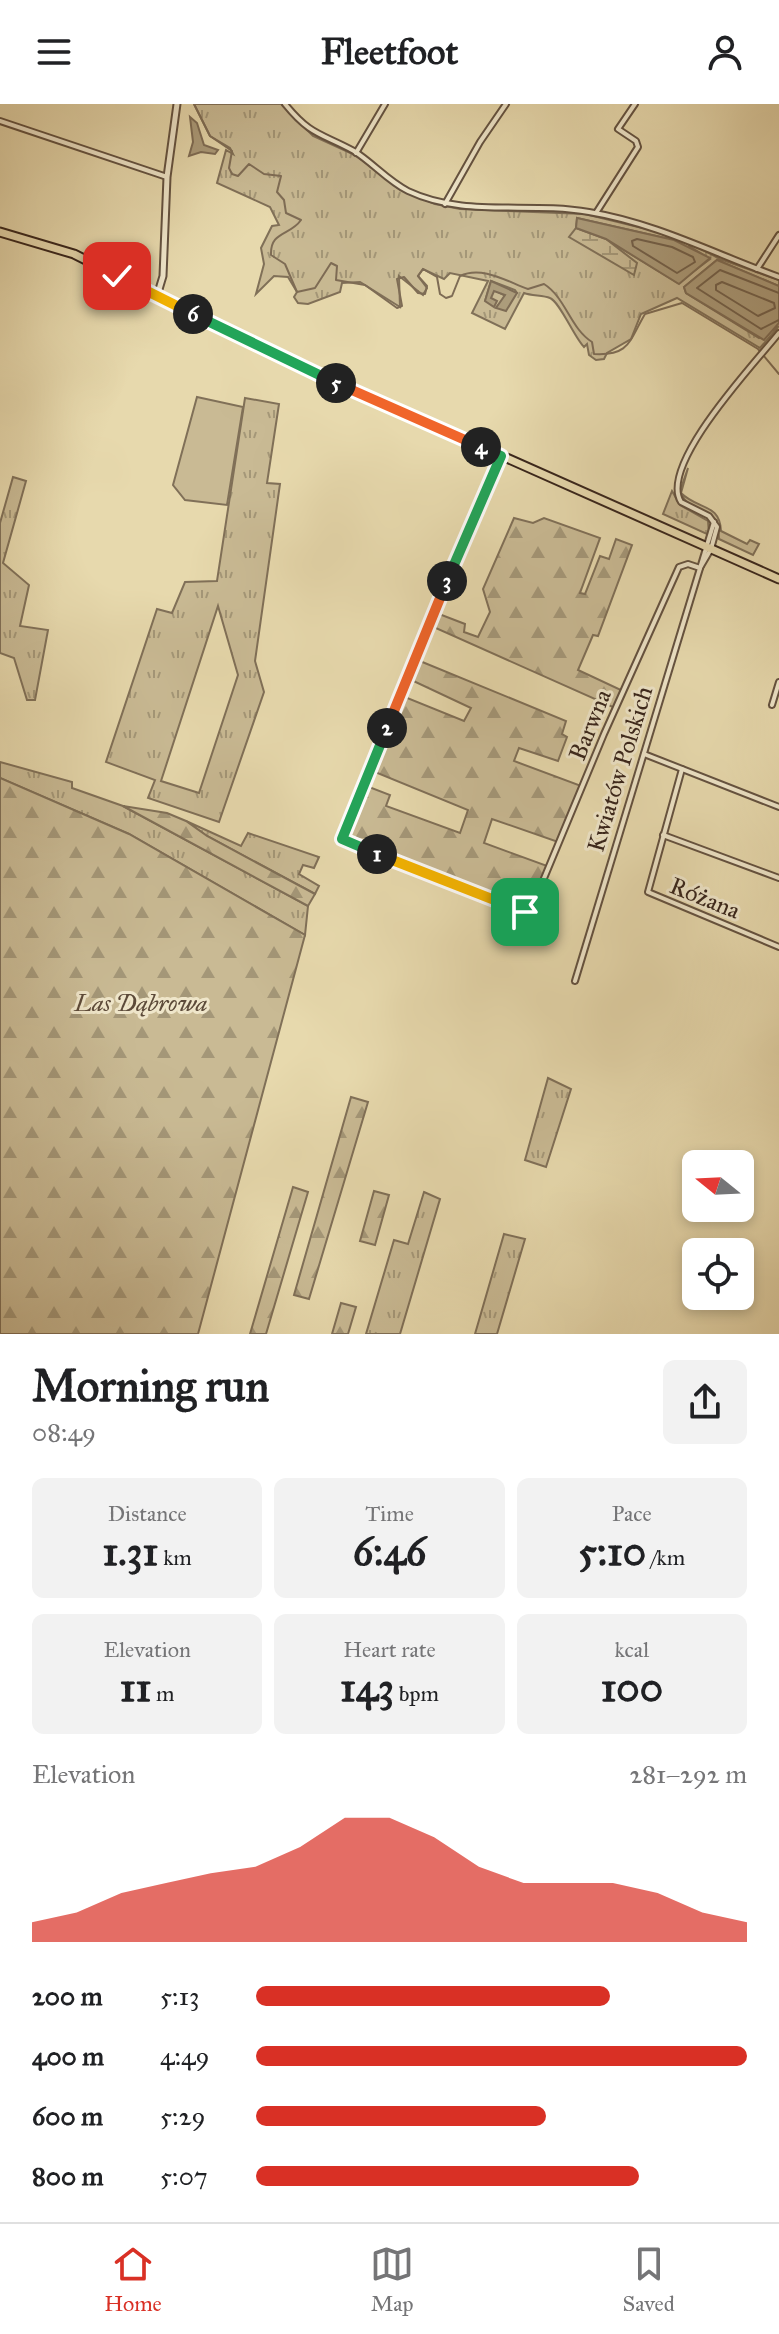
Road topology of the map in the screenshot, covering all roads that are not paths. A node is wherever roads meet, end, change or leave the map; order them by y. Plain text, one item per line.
1 (177, 104) edge
2 (285, 104) edge
3 (385, 104) edge
4 (506, 104) edge
5 (635, 104) edge
6 (0, 121) edge
7 (356, 153) junction
8 (167, 177) junction
9 (445, 204) junction
10 (596, 213) junction
11 (0, 232) edge
12 (779, 235) edge
13 (757, 269) junction
14 (779, 277) edge
15 (157, 296) junction
16 (779, 333) edge
17 (501, 456) junction
18 (709, 548) junction
19 (700, 568) junction
20 (779, 579) edge
21 (779, 682) edge
22 (772, 705) dead end
23 (644, 754) junction
24 (682, 769) junction
25 (779, 807) edge
26 (663, 835) junction
27 (779, 878) edge
28 (779, 947) edge
29 (575, 981) dead end

1 - 8 street
2 - 7 street
3 - 7 street
4 - 9 street
5 - 10 street
6 - 8 street
7 - 9 street
8 - 15 street
9 - 10 street
10 - 13 street
11 - 15 main road
12 - 13 street
13 - 14 street
15 - 17 main road
16 - 18 street, Kwiatów Polskich
17 - 18 main road
17 - 19 street, Barwna
18 - 19 street, Kwiatów Polskich
18 - 20 main road
19 - 23 street, Kwiatów Polskich
21 - 22 street
23 - 24 street
23 - 29 street, Kwiatów Polskich
24 - 25 street
24 - 26 street, Różana
26 - 27 street
26 - 28 street, Różana

